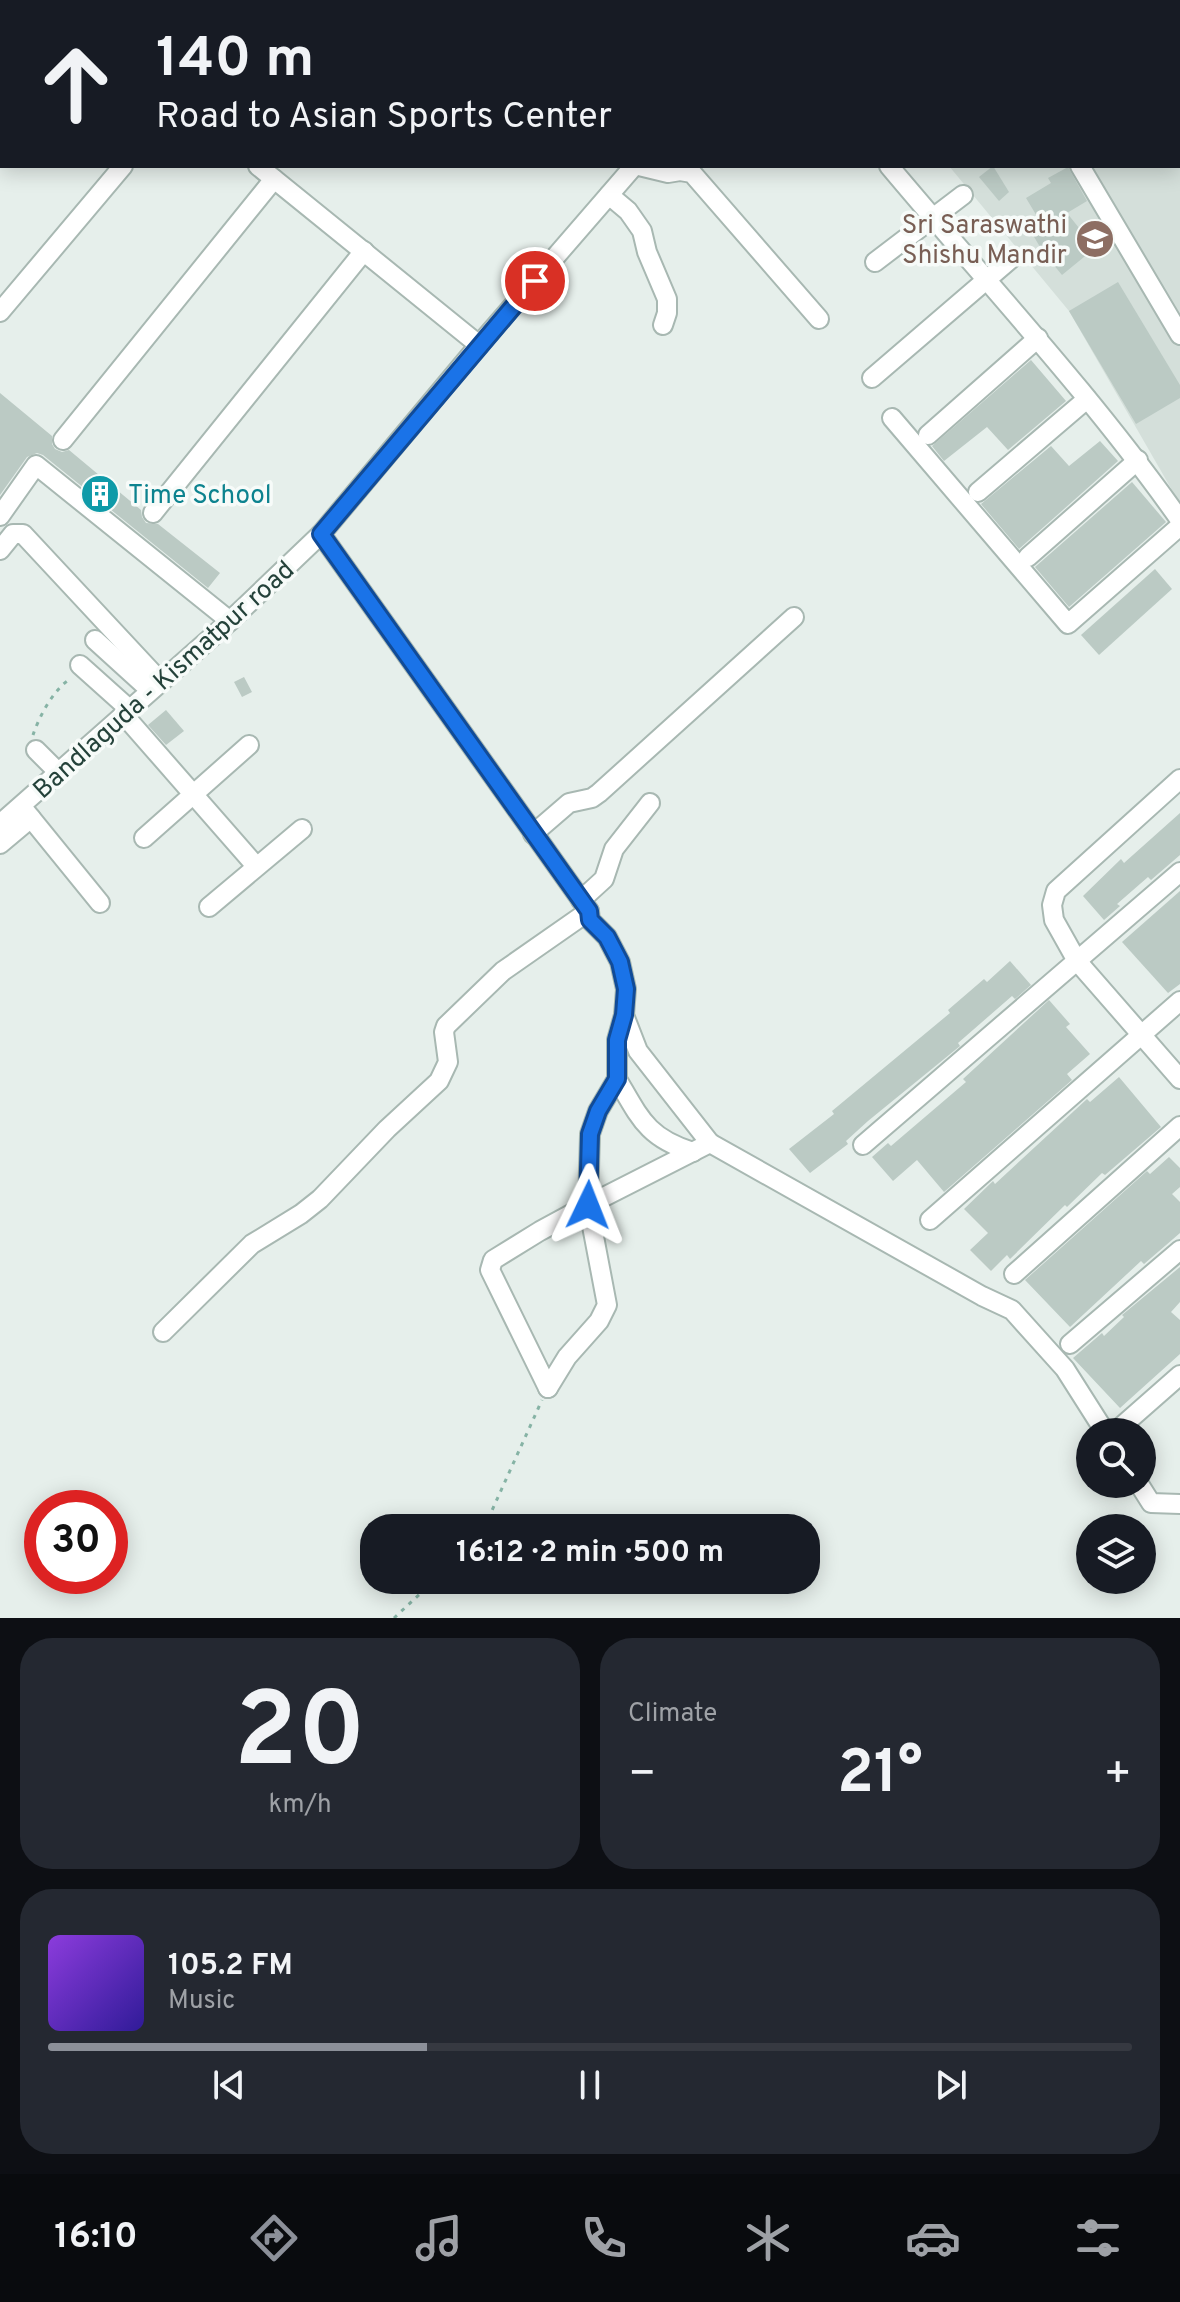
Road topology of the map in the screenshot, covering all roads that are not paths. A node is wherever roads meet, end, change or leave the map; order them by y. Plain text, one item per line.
1 (121, 168) edge
2 (260, 168) edge
3 (635, 168) edge
4 (646, 168) edge
5 (891, 168) edge
6 (1081, 168) edge
7 (274, 179) junction
8 (609, 195) junction
9 (963, 195) dead end
10 (933, 218) junction
11 (364, 251) junction
12 (1013, 257) dead end
13 (875, 262) dead end
14 (984, 279) junction
15 (0, 312) edge
16 (819, 319) dead end
17 (663, 325) dead end
18 (1180, 335) edge
19 (1038, 338) junction
20 (479, 345) junction
21 (872, 378) dead end
22 (1087, 399) junction
23 (892, 418) dead end
24 (928, 435) dead end
25 (63, 440) dead end
26 (1138, 460) junction
27 (978, 492) dead end
28 (153, 513) dead end
29 (0, 516) edge
30 (1180, 520) edge
31 (1180, 526) edge
32 (321, 534) junction
33 (0, 550) edge
34 (1028, 557) dead end
35 (794, 617) dead end
36 (230, 621) junction
37 (95, 640) dead end
38 (77, 672) road end
39 (155, 686) junction
40 (126, 711) junction
41 (249, 745) dead end
42 (36, 750) road end
43 (59, 773) junction
44 (1180, 779) edge
45 (193, 794) junction
46 (650, 803) dead end
47 (26, 812) junction
48 (0, 824) edge
49 (302, 829) dead end
50 (533, 834) junction
51 (144, 838) dead end
52 (0, 844) edge
53 (256, 866) junction
54 (1180, 872) edge
55 (100, 903) dead end
56 (585, 906) junction
57 (209, 907) dead end
58 (1077, 961) junction
59 (1180, 1001) edge
60 (624, 1015) junction
61 (1142, 1034) junction
62 (617, 1079) junction
63 (1180, 1079) edge
64 (1180, 1126) edge
65 (863, 1145) dead end
66 (701, 1147) junction
67 (588, 1205) junction
68 (930, 1220) dead end
69 (1180, 1250) edge
70 (1014, 1274) dead end
71 (163, 1332) dead end
72 (1070, 1344) dead end
73 (1180, 1375) edge
74 (1105, 1418) edge
75 (1127, 1418) edge
76 (1148, 1498) edge
77 (1180, 1504) edge

1 - 15 street
2 - 7 street
3 - 8 street, Bandlaguda - Kismatpur road
4 - 16 street
5 - 10 street
6 - 18 street
7 - 11 street
7 - 25 street
8 - 17 street
8 - 20 street, Bandlaguda - Kismatpur road
9 - 10 street
10 - 13 street
10 - 14 street
11 - 20 street
11 - 28 street
12 - 14 street
14 - 19 street
14 - 21 street
19 - 22 street
19 - 24 street
20 - 32 street, Bandlaguda - Kismatpur road
22 - 26 street
22 - 27 street
23 - 31 street
26 - 30 street
26 - 34 street
29 - 36 street
32 - 36 street, Bandlaguda - Kismatpur road
32 - 50 street
33 - 39 street
35 - 50 street
36 - 39 street, Bandlaguda - Kismatpur road
37 - 39 street
38 - 40 street
39 - 40 street, Bandlaguda - Kismatpur road
40 - 43 street, Bandlaguda - Kismatpur road
40 - 45 street
41 - 45 street
42 - 43 street
43 - 47 street, Bandlaguda - Kismatpur road
44 - 58 street
45 - 51 street
45 - 53 street
46 - 56 street
47 - 48 street, Bandlaguda - Kismatpur road
47 - 52 street
47 - 55 street
49 - 53 street
50 - 56 street
53 - 57 street
54 - 58 street
56 - 60 street
56 - 71 street
58 - 61 street
58 - 65 street
59 - 61 street
60 - 62 street
60 - 66 street
61 - 63 street
61 - 68 street
62 - 66 street
62 - 67 street
64 - 70 street
66 - 67 street
66 - 74 street
67 - 67 street
69 - 72 street
73 - 75 street
76 - 77 street

